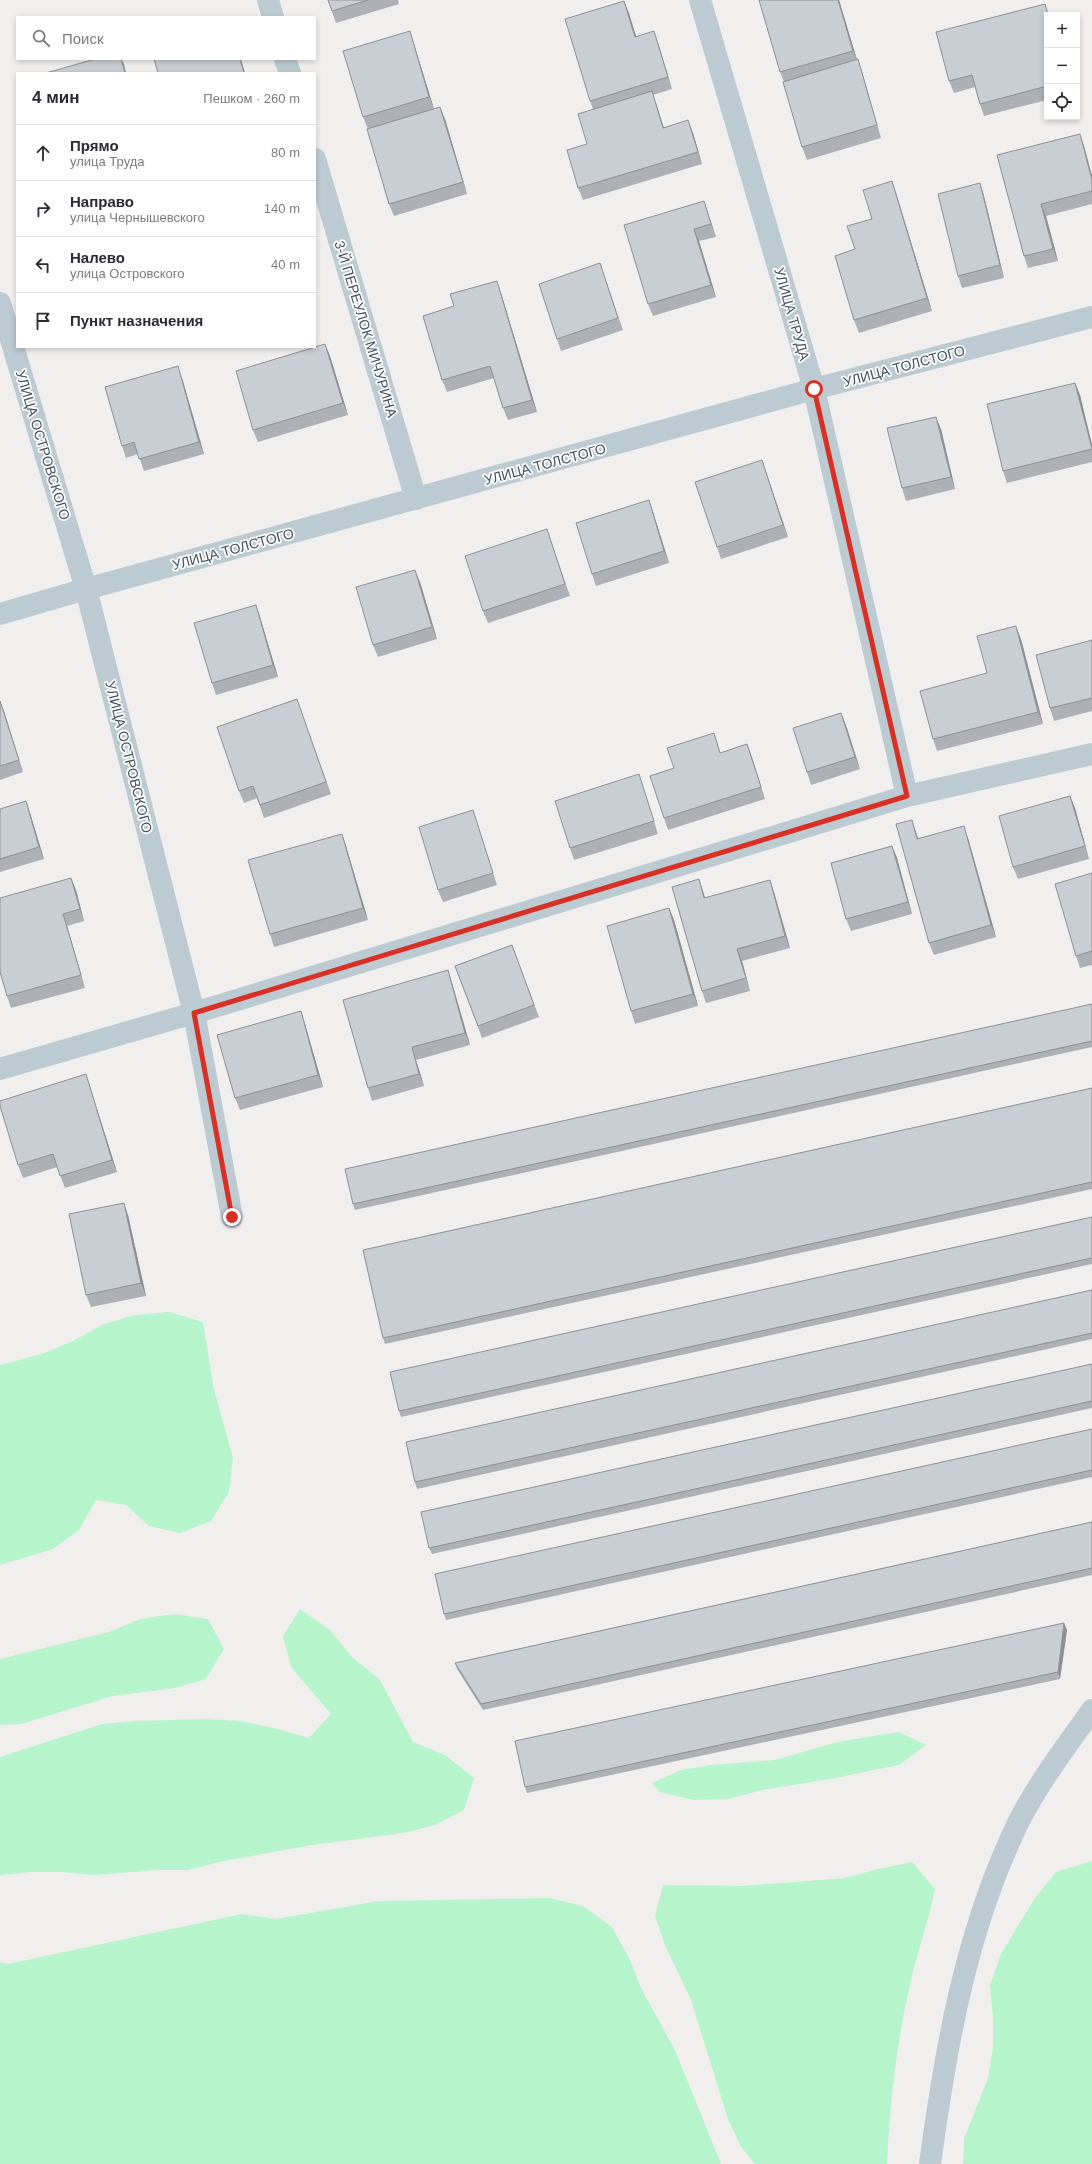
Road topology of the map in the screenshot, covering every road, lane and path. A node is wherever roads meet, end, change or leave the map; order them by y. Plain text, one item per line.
1 (268, 0) edge
2 (700, 0) edge
3 (273, 16) edge
4 (285, 60) edge
5 (290, 72) edge
6 (316, 162) edge
7 (0, 303) edge
8 (1092, 317) edge
9 (814, 389) junction
10 (416, 499) junction
11 (86, 588) junction
12 (0, 614) edge
13 (1092, 754) edge
14 (907, 796) junction
15 (194, 1013) junction
16 (0, 1069) edge
17 (232, 1217) dead end
18 (1092, 1710) edge
19 (930, 2164) edge

1 - 3 street
2 - 9 street, УЛИЦА ТРУДА
4 - 5 street
6 - 10 street, 3-Й ПЕРЕУЛОК МИЧУРИНА
7 - 11 street, УЛИЦА ОСТРОВСКОГО
8 - 9 street, УЛИЦА ТОЛСТОГО
9 - 10 street, УЛИЦА ТОЛСТОГО
9 - 14 street, УЛИЦА ТРУДА
10 - 11 street, УЛИЦА ТОЛСТОГО
11 - 12 street, УЛИЦА ТОЛСТОГО
11 - 15 street, УЛИЦА ОСТРОВСКОГО
13 - 14 street
14 - 15 street
15 - 16 street
15 - 17 street, УЛИЦА ОСТРОВСКОГО
18 - 19 street

